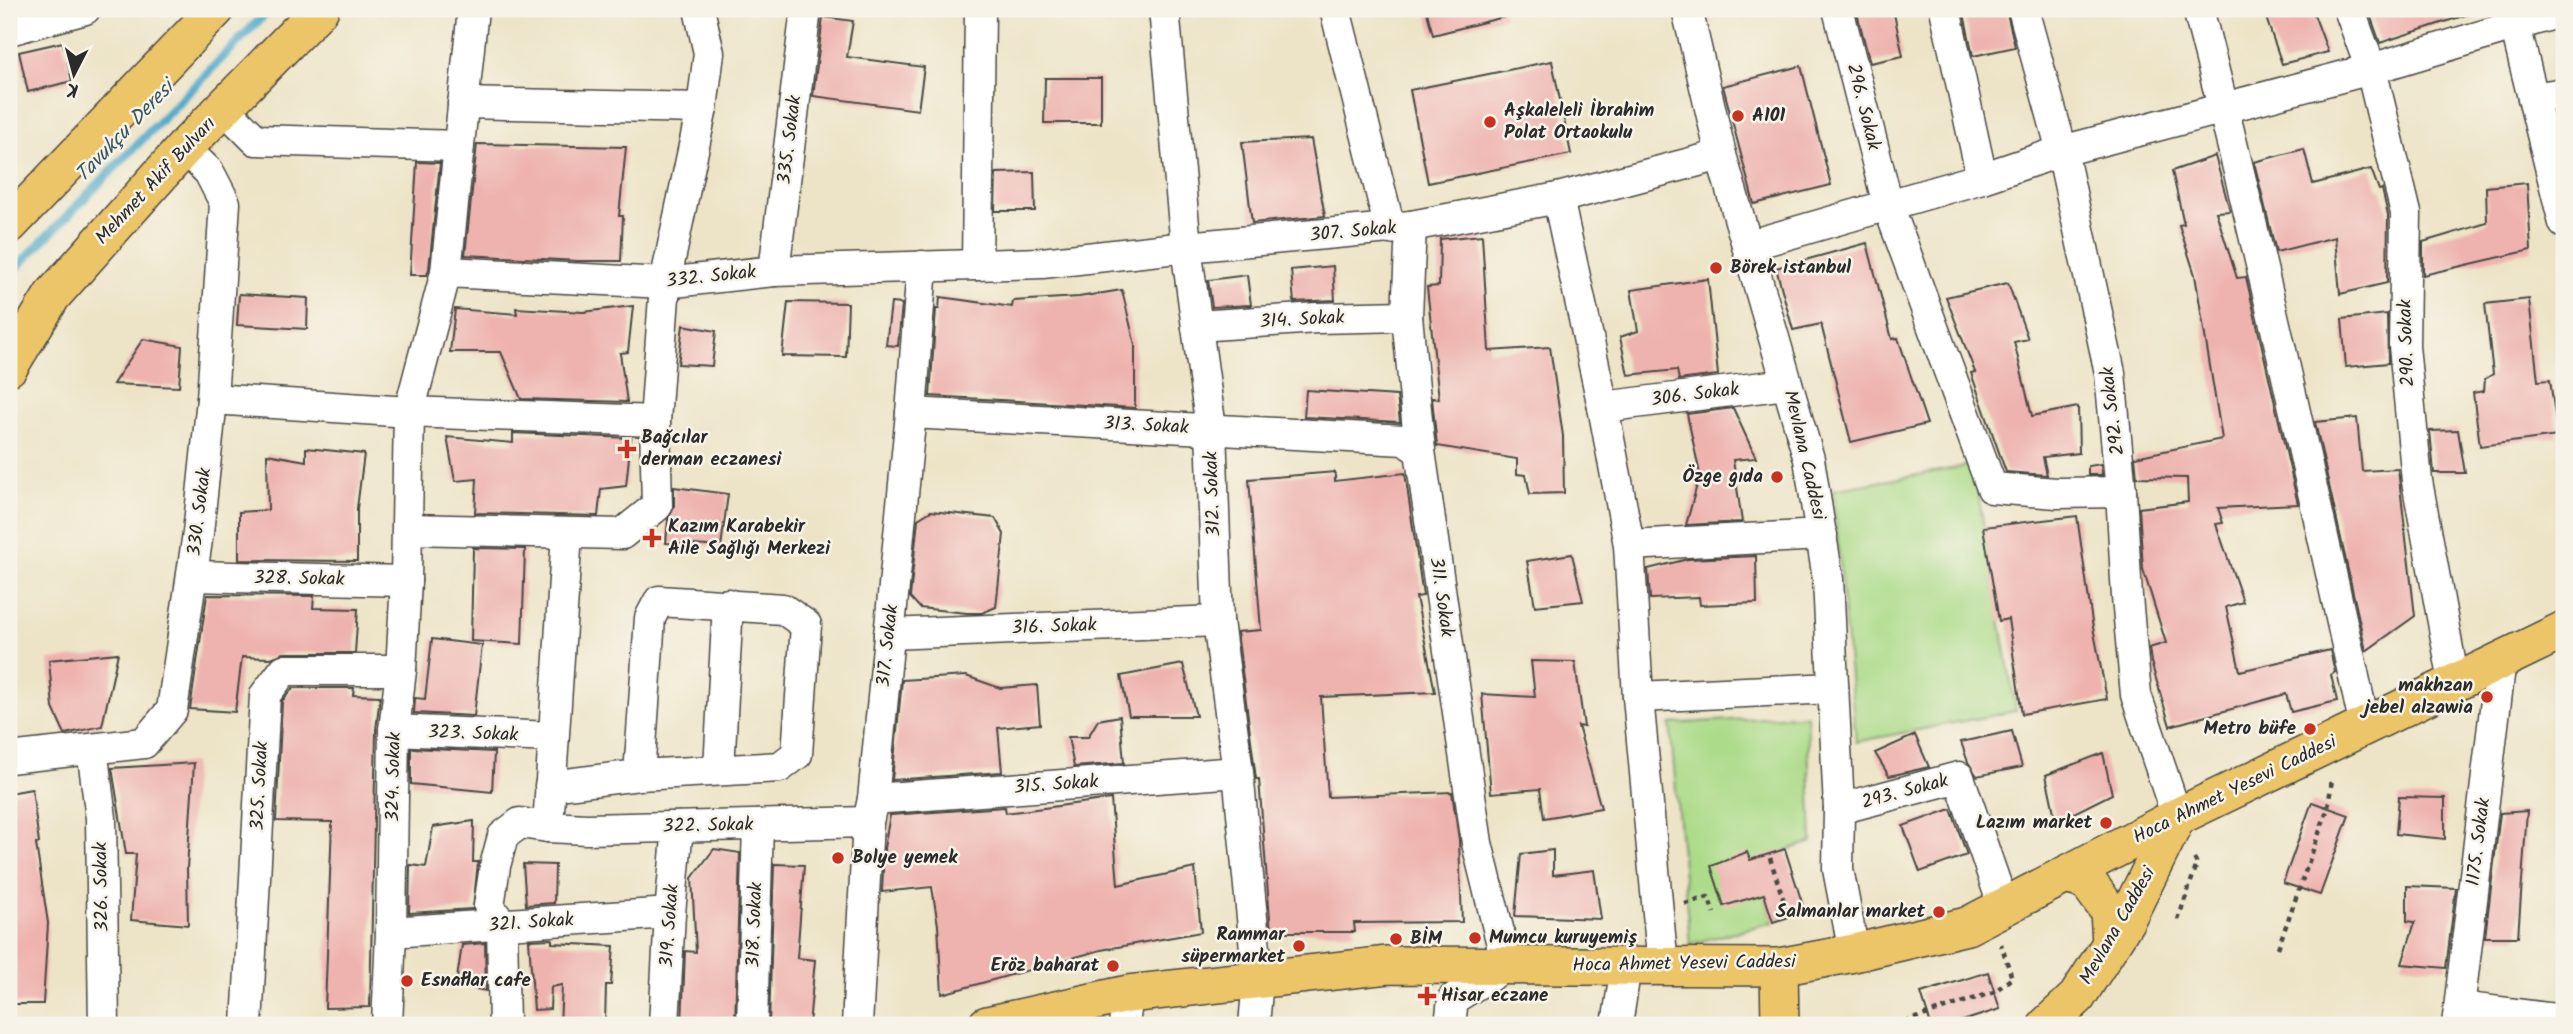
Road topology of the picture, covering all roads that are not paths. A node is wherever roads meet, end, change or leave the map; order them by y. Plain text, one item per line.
1 (85, 9) edge
2 (216, 9) edge
3 (320, 9) edge
4 (473, 9) edge
5 (699, 9) edge
6 (806, 9) edge
7 (980, 9) edge
8 (1164, 9) edge
9 (1335, 9) edge
10 (1687, 9) edge
11 (1838, 9) edge
12 (1945, 9) edge
13 (2023, 9) edge
14 (2198, 9) edge
15 (2349, 9) edge
16 (2564, 11) edge
17 (2513, 17) edge
18 (9, 30) edge
19 (2371, 69) junction
20 (2564, 93) edge
21 (2533, 98) junction
22 (463, 103) junction
23 (2224, 106) junction
24 (224, 108) junction
25 (702, 108) junction
26 (459, 146) junction
27 (184, 148) junction
28 (2062, 151) junction
29 (1721, 155) junction
30 (1982, 178) junction
31 (1559, 198) junction
32 (1888, 205) junction
33 (2564, 223) edge
34 (9, 225) edge
35 (1400, 228) junction
36 (1747, 246) junction
37 (1186, 247) junction
38 (977, 265) junction
39 (922, 266) junction
40 (774, 271) junction
41 (446, 272) junction
42 (665, 283) junction
43 (1408, 316) junction
44 (1197, 326) junction
45 (9, 367) edge
46 (1787, 384) junction
47 (212, 399) junction
48 (1603, 407) junction
49 (409, 412) junction
50 (911, 413) junction
51 (655, 421) junction
52 (1211, 429) junction
53 (1420, 451) junction
54 (2122, 492) junction
55 (408, 529) junction
56 (567, 533) junction
57 (1822, 535) junction
58 (1629, 545) junction
59 (192, 576) junction
60 (406, 581) junction
61 (728, 604) junction
62 (1218, 621) junction
63 (2564, 630) edge
64 (889, 634) junction
65 (2501, 659) junction
66 (401, 670) junction
67 (2454, 682) junction
68 (1833, 688) junction
69 (1637, 697) junction
70 (2365, 727) junction
71 (394, 730) junction
72 (552, 737) junction
73 (92, 749) junction
74 (9, 758) edge
75 (719, 769) junction
76 (1238, 772) junction
77 (639, 775) junction
78 (550, 786) junction
79 (1839, 809) junction
80 (871, 811) junction
81 (2177, 817) junction
82 (758, 825) junction
83 (548, 827) junction
84 (678, 827) junction
85 (2066, 875) junction
86 (1998, 911) junction
87 (670, 914) junction
88 (502, 925) junction
89 (391, 932) junction
90 (2111, 943) junction
91 (1854, 953) junction
92 (1507, 965) junction
93 (1626, 966) junction
94 (1663, 967) junction
95 (1779, 967) junction
96 (1258, 980) junction
97 (1126, 1010) edge
98 (2459, 1016) edge
99 (2564, 1020) edge
100 (1783, 1022) edge
101 (104, 1025) edge
102 (247, 1025) edge
103 (387, 1025) edge
104 (504, 1025) edge
105 (664, 1025) edge
106 (752, 1025) edge
107 (857, 1025) edge
108 (987, 1025) edge
109 (1254, 1025) edge
110 (1450, 1025) edge
111 (1618, 1025) edge
112 (2047, 1025) edge

1 - 18 street
2 - 34 main road
3 - 24 main road, Mehmet Akif Bulvarı
4 - 22 street, 324. Sokak
5 - 25 street
6 - 40 street, 335. Sokak
7 - 38 street
8 - 37 street, 312. Sokak
9 - 35 street, 311. Sokak
10 - 29 street, Mevlana Caddesi
11 - 32 street, 296. Sokak
12 - 30 street
13 - 28 street, 292. Sokak
14 - 23 street
15 - 19 street, 290. Sokak
16 - 17 street
17 - 19 street
17 - 21 street
19 - 23 street
19 - 67 street, 290. Sokak
20 - 21 street
21 - 33 street
22 - 25 street
22 - 26 street, 324. Sokak
23 - 28 street
23 - 70 street
24 - 26 street
24 - 27 main road, Mehmet Akif Bulvarı
25 - 42 street
26 - 41 street, 324. Sokak
27 - 45 main road, Mehmet Akif Bulvarı
27 - 47 street, 330. Sokak
28 - 30 street
28 - 54 street, 292. Sokak
29 - 31 street, 307. Sokak
29 - 36 street, Mevlana Caddesi
30 - 32 street
31 - 35 street, 307. Sokak
31 - 48 street
32 - 36 street
32 - 54 street, 296. Sokak
35 - 37 street, 307. Sokak
35 - 43 street, 311. Sokak
36 - 46 street, Mevlana Caddesi
37 - 38 street, 307. Sokak
37 - 44 street, 312. Sokak
38 - 39 street, 332. Sokak
39 - 40 street, 332. Sokak
39 - 50 street, 317. Sokak
40 - 42 street, 332. Sokak
41 - 42 street, 332. Sokak
41 - 49 street, 324. Sokak
42 - 51 street
43 - 44 street, 314. Sokak
43 - 53 street, 311. Sokak
44 - 52 street, 312. Sokak
46 - 48 street, 306. Sokak
46 - 57 street, Mevlana Caddesi
47 - 49 street
47 - 59 street, 330. Sokak
48 - 58 street
49 - 51 street
49 - 55 street, 324. Sokak
50 - 52 street, 313. Sokak
50 - 64 street, 317. Sokak
51 - 56 street
52 - 53 street, 313. Sokak
52 - 62 street, 312. Sokak
53 - 92 street, 311. Sokak
54 - 81 street, 292. Sokak
55 - 56 street
55 - 60 street, 324. Sokak
56 - 72 street
57 - 58 street
57 - 68 street, Mevlana Caddesi
58 - 69 street
59 - 60 street, 328. Sokak
59 - 73 street, 330. Sokak
60 - 66 street, 324. Sokak
61 - 75 street
61 - 75 street
61 - 77 street
62 - 64 street, 316. Sokak
62 - 76 street, 312. Sokak
63 - 65 main road, Hoca Ahmet Yesevi Caddesi
64 - 80 street, 317. Sokak
65 - 67 main road, Hoca Ahmet Yesevi Caddesi
65 - 98 street, 1175. Sokak
66 - 71 street, 324. Sokak
66 - 102 street, 325. Sokak
67 - 70 main road, Hoca Ahmet Yesevi Caddesi
68 - 69 street
68 - 79 street, Mevlana Caddesi
69 - 94 street
70 - 81 main road, Hoca Ahmet Yesevi Caddesi
71 - 72 street, 323. Sokak
71 - 89 street, 324. Sokak
72 - 78 street
73 - 74 street, 330. Sokak
73 - 101 street, 326. Sokak
75 - 77 street
76 - 80 street, 315. Sokak
76 - 96 street, 312. Sokak
77 - 78 street
78 - 83 street
79 - 86 street, 293. Sokak
79 - 91 street, Mevlana Caddesi
80 - 82 street, 322. Sokak
80 - 107 street, 317. Sokak
81 - 85 main road, Hoca Ahmet Yesevi Caddesi
81 - 90 main road, Mevlana Caddesi
82 - 84 street, 322. Sokak
82 - 106 street, 318. Sokak
83 - 84 street, 322. Sokak
83 - 88 street, 322. Sokak
84 - 87 street, 319. Sokak
85 - 86 main road, Hoca Ahmet Yesevi Caddesi
85 - 90 main road
86 - 91 main road, Hoca Ahmet Yesevi Caddesi
87 - 88 street, 321. Sokak
87 - 105 street, 319. Sokak
88 - 89 street, 321. Sokak
88 - 104 street, 322. Sokak
89 - 103 street, 324. Sokak
90 - 112 main road, Mevlana Caddesi
91 - 95 main road, Hoca Ahmet Yesevi Caddesi
92 - 93 main road, Hoca Ahmet Yesevi Caddesi
92 - 96 main road, Hoca Ahmet Yesevi Caddesi
92 - 110 street
93 - 94 main road, Hoca Ahmet Yesevi Caddesi
93 - 111 street
94 - 95 main road, Hoca Ahmet Yesevi Caddesi
95 - 100 main road
96 - 97 main road, Hoca Ahmet Yesevi Caddesi
96 - 109 street, 312. Sokak
97 - 108 main road, Hoca Ahmet Yesevi Caddesi
98 - 99 street

